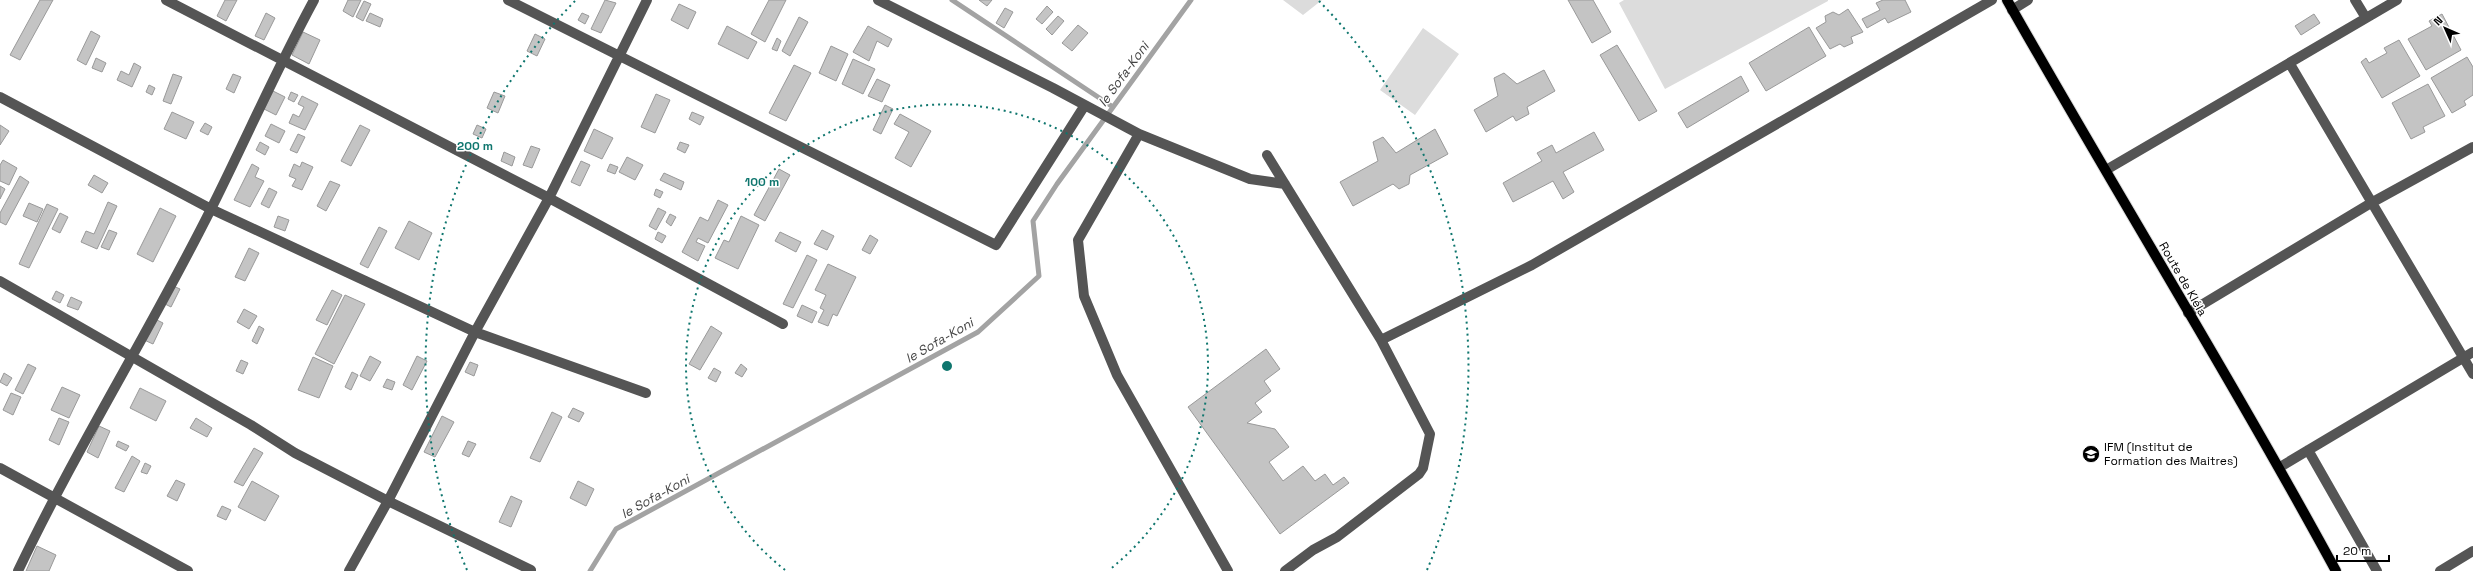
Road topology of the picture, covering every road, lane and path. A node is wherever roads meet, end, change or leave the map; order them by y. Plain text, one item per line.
1 (166, 0) edge
2 (314, 0) edge
3 (508, 0) edge
4 (647, 0) edge
5 (878, 0) edge
6 (1992, 0) edge
7 (2007, 0) edge
8 (2028, 0) edge
9 (2355, 0) edge
10 (2397, 0) edge
11 (895, 4) edge
12 (2012, 10) junction
13 (2366, 18) junction
14 (619, 56) junction
15 (282, 59) junction
16 (2290, 64) junction
17 (0, 97) edge
18 (1085, 105) junction
19 (1139, 134) junction
20 (2473, 147) edge
21 (1267, 155) dead end
22 (2106, 170) junction
23 (1285, 184) junction
24 (548, 198) junction
25 (2372, 203) junction
26 (211, 209) junction
27 (0, 281) edge
28 (2188, 313) junction
29 (782, 324) dead end
30 (475, 332) junction
31 (1381, 340) junction
32 (2473, 352) edge
33 (132, 357) junction
34 (2463, 357) junction
35 (2473, 374) edge
36 (646, 393) dead end
37 (2308, 450) junction
38 (2280, 467) junction
39 (0, 468) edge
40 (53, 498) junction
41 (388, 501) junction
42 (2473, 551) edge
43 (531, 570) dead end
44 (1225, 570) edge
45 (18, 571) edge
46 (188, 571) edge
47 (349, 571) edge
48 (1284, 571) edge
49 (2336, 571) edge
50 (2377, 571) edge
51 (2440, 571) edge

1 - 15 street
2 - 15 street
3 - 14 street
4 - 14 street
5 - 11 street
6 - 31 street
7 - 12 main road, Route de Kléla
8 - 12 street
9 - 13 street
10 - 13 street
11 - 18 street
12 - 22 main road, Route de Kléla
13 - 16 street
14 - 18 street
14 - 24 street
15 - 24 street
15 - 26 street
16 - 22 street
16 - 25 street
17 - 26 street
18 - 19 street
19 - 23 street
19 - 44 street
20 - 25 street
21 - 23 street
22 - 28 main road, Route de Kléla
23 - 31 street
24 - 29 street
24 - 30 street
25 - 28 street
25 - 34 street
26 - 30 street
26 - 33 street
27 - 33 street
28 - 38 main road, Route de Kléla
30 - 36 street
30 - 41 street
31 - 48 street
32 - 34 street
33 - 40 street
33 - 41 street
34 - 35 street
34 - 37 street
37 - 38 street
37 - 50 street
38 - 49 main road, Route de Kléla
39 - 40 street
40 - 45 street
40 - 46 street
41 - 43 street
41 - 47 street
42 - 51 street

